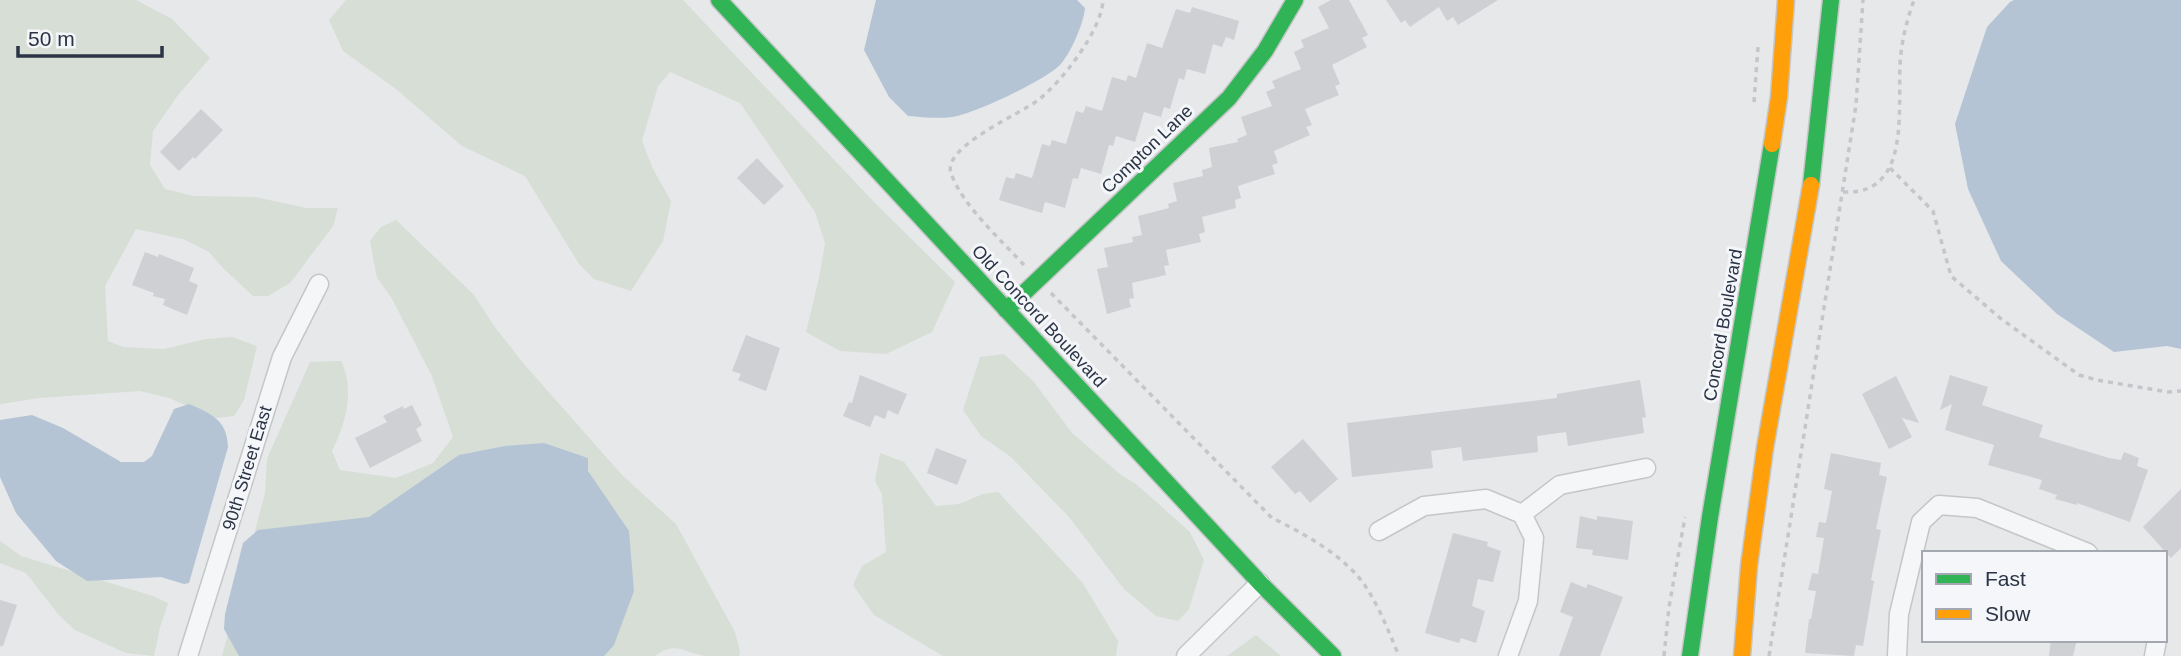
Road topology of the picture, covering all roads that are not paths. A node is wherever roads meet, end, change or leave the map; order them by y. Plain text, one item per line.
1 (719, 0) edge
2 (1295, 0) edge
3 (1786, 0) edge
4 (1831, 0) edge
5 (319, 284) dead end
6 (1006, 310) junction
7 (1646, 468) dead end
8 (1522, 514) junction
9 (1379, 531) dead end
10 (2083, 551) edge
11 (1260, 583) junction
12 (188, 656) edge
13 (1186, 656) edge
14 (1333, 656) edge
15 (1508, 656) edge
16 (1690, 656) edge
17 (1742, 656) edge
18 (1897, 656) edge

1 - 6 street, Old Concord Boulevard
2 - 6 street, Compton Lane
3 - 16 street, Concord Boulevard
4 - 17 street
5 - 12 street, 90th Street East
6 - 11 street, Old Concord Boulevard
7 - 8 street
8 - 9 street
8 - 15 street
10 - 18 street
11 - 13 street
11 - 14 street, Old Concord Boulevard

